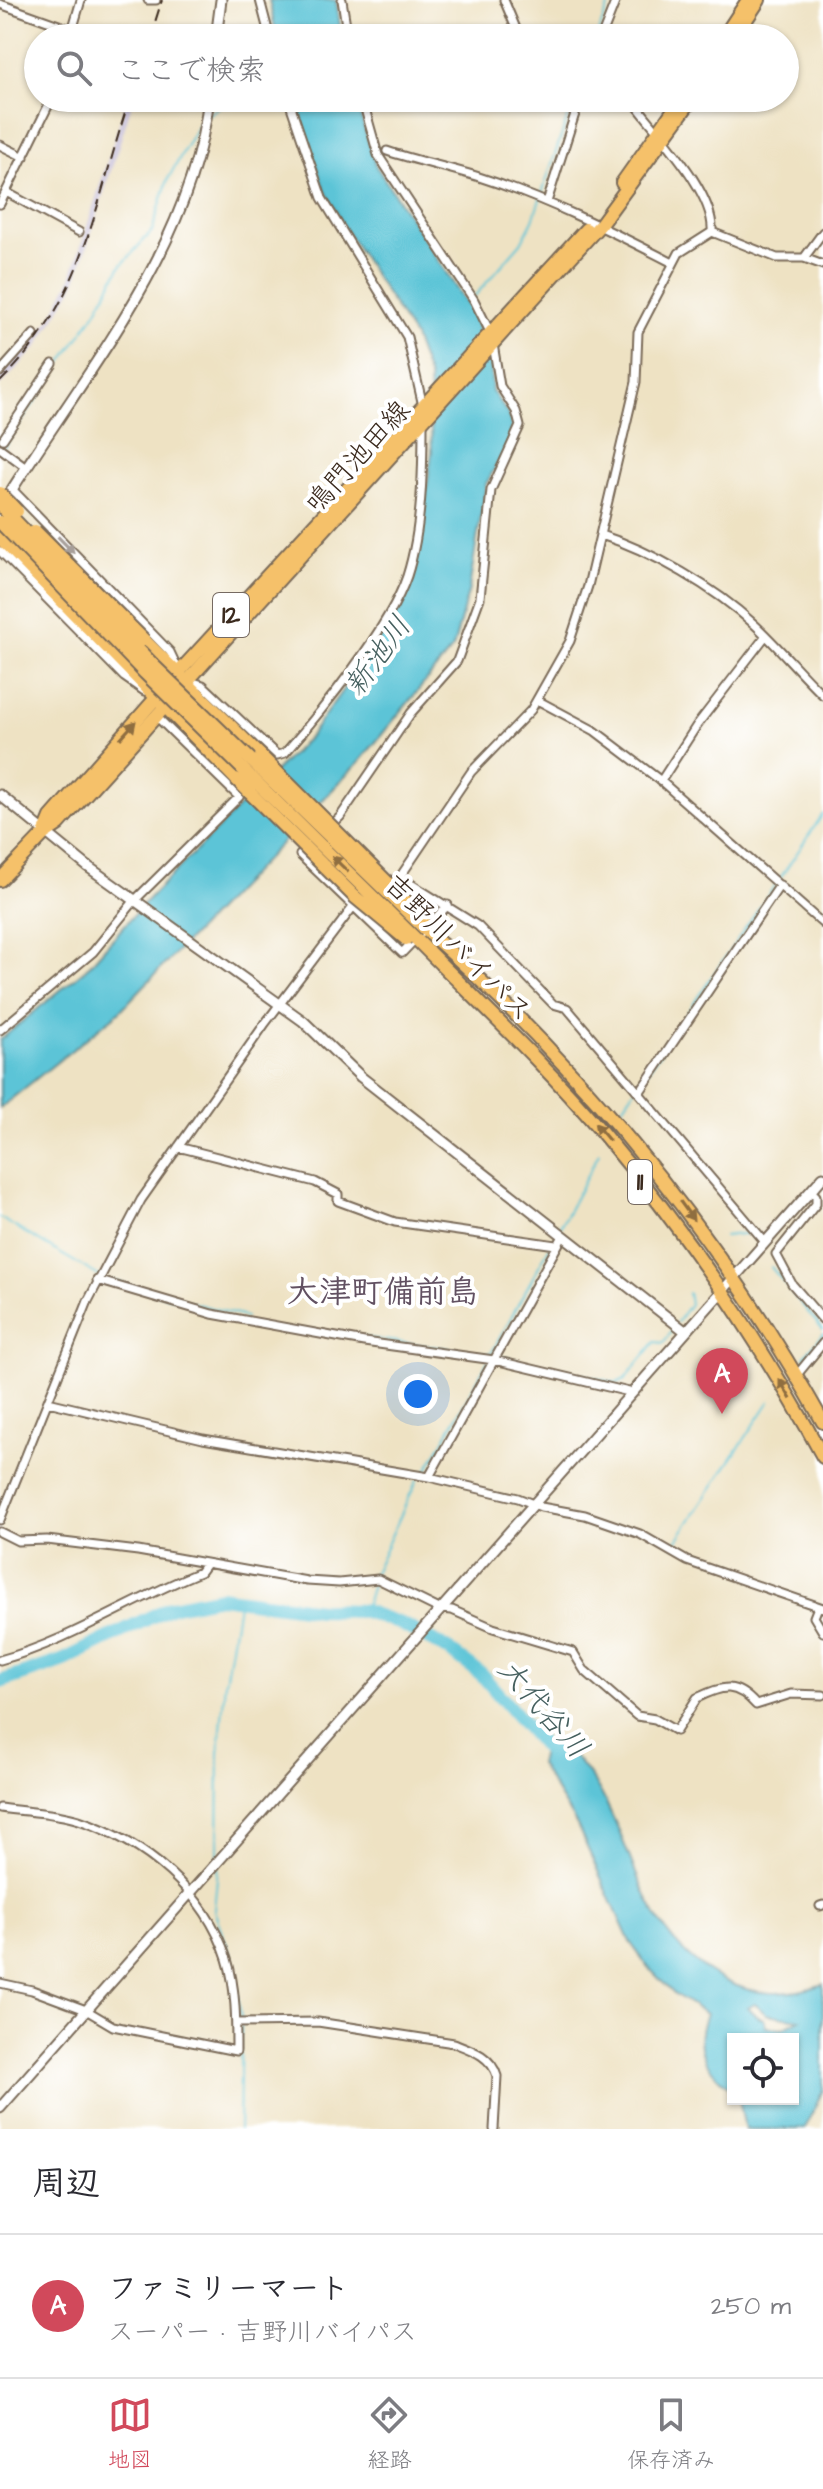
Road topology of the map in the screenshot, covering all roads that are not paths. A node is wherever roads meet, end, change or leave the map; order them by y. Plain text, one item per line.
1 (81, 0) edge
2 (148, 0) edge
3 (156, 0) edge
4 (221, 0) edge
5 (260, 0) edge
6 (342, 0) edge
7 (504, 0) edge
8 (616, 0) edge
9 (748, 0) edge
10 (759, 0) edge
11 (0, 4) edge
12 (52, 24) edge
13 (73, 24) edge
14 (218, 24) edge
15 (266, 24) edge
16 (346, 24) edge
17 (514, 24) edge
18 (607, 24) edge
19 (732, 24) edge
20 (743, 24) edge
21 (45, 112) edge
22 (208, 112) edge
23 (293, 112) edge
24 (366, 112) edge
25 (576, 112) edge
26 (642, 112) edge
27 (675, 112) edge
28 (682, 112) edge
29 (661, 138) junction
30 (0, 145) edge
31 (387, 151) dead end
32 (24, 157) junction
33 (6, 192) junction
34 (547, 202) junction
35 (0, 204) edge
36 (597, 223) junction
37 (79, 232) dead end
38 (712, 232) junction
39 (823, 232) edge
40 (804, 258) junction
41 (673, 263) junction
42 (823, 265) edge
43 (34, 334) dead end
44 (489, 340) junction
45 (53, 364) dead end
46 (0, 372) edge
47 (425, 411) junction
48 (1, 442) edge
49 (26, 467) junction
50 (6, 491) edge
51 (0, 507) edge
52 (0, 522) edge
53 (601, 535) junction
54 (0, 538) edge
55 (0, 551) edge
56 (764, 638) junction
57 (183, 676) junction
58 (823, 695) edge
59 (537, 700) junction
60 (159, 708) junction
61 (661, 781) junction
62 (0, 795) edge
63 (44, 834) junction
64 (400, 877) junction
65 (0, 880) edge
66 (780, 885) junction
67 (137, 902) junction
68 (448, 905) junction
69 (353, 907) junction
70 (823, 924) edge
71 (421, 935) junction
72 (279, 1005) junction
73 (0, 1030) edge
74 (639, 1093) junction
75 (178, 1147) junction
76 (823, 1177) edge
77 (811, 1191) junction
78 (559, 1240) junction
79 (765, 1242) junction
80 (734, 1276) junction
81 (97, 1280) junction
82 (721, 1290) junction
83 (823, 1320) edge
84 (685, 1331) junction
85 (823, 1343) edge
86 (494, 1360) junction
87 (796, 1376) junction
88 (629, 1392) junction
89 (48, 1402) junction
90 (823, 1422) edge
91 (823, 1457) edge
92 (429, 1477) junction
93 (530, 1504) junction
94 (0, 1520) edge
95 (0, 1532) edge
96 (206, 1564) junction
97 (820, 1608) edge
98 (436, 1612) junction
99 (823, 1632) edge
100 (0, 1660) edge
101 (823, 1695) edge
102 (0, 1808) edge
103 (190, 1892) junction
104 (0, 1983) edge
105 (86, 2010) junction
106 (236, 2023) junction
107 (2, 2102) edge
108 (494, 2129) edge

1 - 13 street
2 - 3 street
4 - 14 street
5 - 15 street
6 - 16 street
7 - 17 street
8 - 18 street
9 - 19 main road
10 - 20 main road
11 - 12 street
21 - 32 street
22 - 49 street
23 - 47 street
24 - 44 street
25 - 34 street
26 - 29 street
27 - 29 main road, 鳴門池田線 / 12
28 - 29 main road, 鳴門池田線 / 12
29 - 36 main road, 鳴門池田線 / 12
29 - 38 street
30 - 32 street
31 - 34 street
32 - 33 street
33 - 35 street
33 - 37 street
34 - 36 street
36 - 41 street
36 - 44 main road, 鳴門池田線 / 12
38 - 40 street
38 - 41 street
39 - 40 street
40 - 42 street
41 - 53 street
43 - 46 street
44 - 47 main road, 鳴門池田線 / 12
44 - 69 street
45 - 48 street
47 - 57 main road, 鳴門池田線 / 12
47 - 57 street
48 - 49 street
49 - 50 street
50 - 51 street
50 - 57 main road, bridge
50 -> 57 street
51 - 71 main road, 吉野川バイパス / 11, bridge
71 -> 52 main road, 吉野川バイパス / 11, bridge
53 - 56 street
53 - 59 street
54 - 60 main road
55 - 60 street
56 - 58 street
56 - 61 street
57 - 60 main road, 鳴門池田線 / 12
57 - 71 main road, bridge
59 - 61 street
59 - 64 street
60 - 63 main road, 鳴門池田線 / 12
60 - 67 street
60 - 71 main road, 11, bridge
61 - 66 street
62 - 63 street
63 - 65 main road, 鳴門池田線 / 12
63 - 67 street
64 - 68 street
64 - 69 street
66 - 70 street
66 - 74 street
67 - 72 street
67 - 73 street
68 - 69 street
68 - 74 street
69 - 72 street
71 -> 80 main road, 吉野川バイパス / 11
82 -> 71 main road, 吉野川バイパス / 11
72 - 75 street
72 - 78 street
74 - 79 street
75 - 78 street
75 - 81 street
76 - 77 street
77 - 79 street
77 - 83 street
78 - 84 street
78 - 86 street
79 - 80 street
80 - 82 street
80 - 87 main road, 吉野川バイパス / 11
81 - 86 street
81 - 89 street
82 - 84 street
91 -> 82 main road, 吉野川バイパス / 11
84 - 88 street
85 - 87 street
86 - 88 street
86 - 92 street
87 - 90 main road, 吉野川バイパス / 11
88 - 93 street
89 - 92 street
89 - 94 street
92 - 93 street
93 - 97 street
93 - 98 street
95 - 96 street
96 - 98 street
96 - 100 street
97 - 99 street
98 - 101 street
98 - 103 street
102 - 103 street
103 - 105 street
103 - 106 street
104 - 105 street
105 - 106 street
105 - 107 street
106 - 108 street

